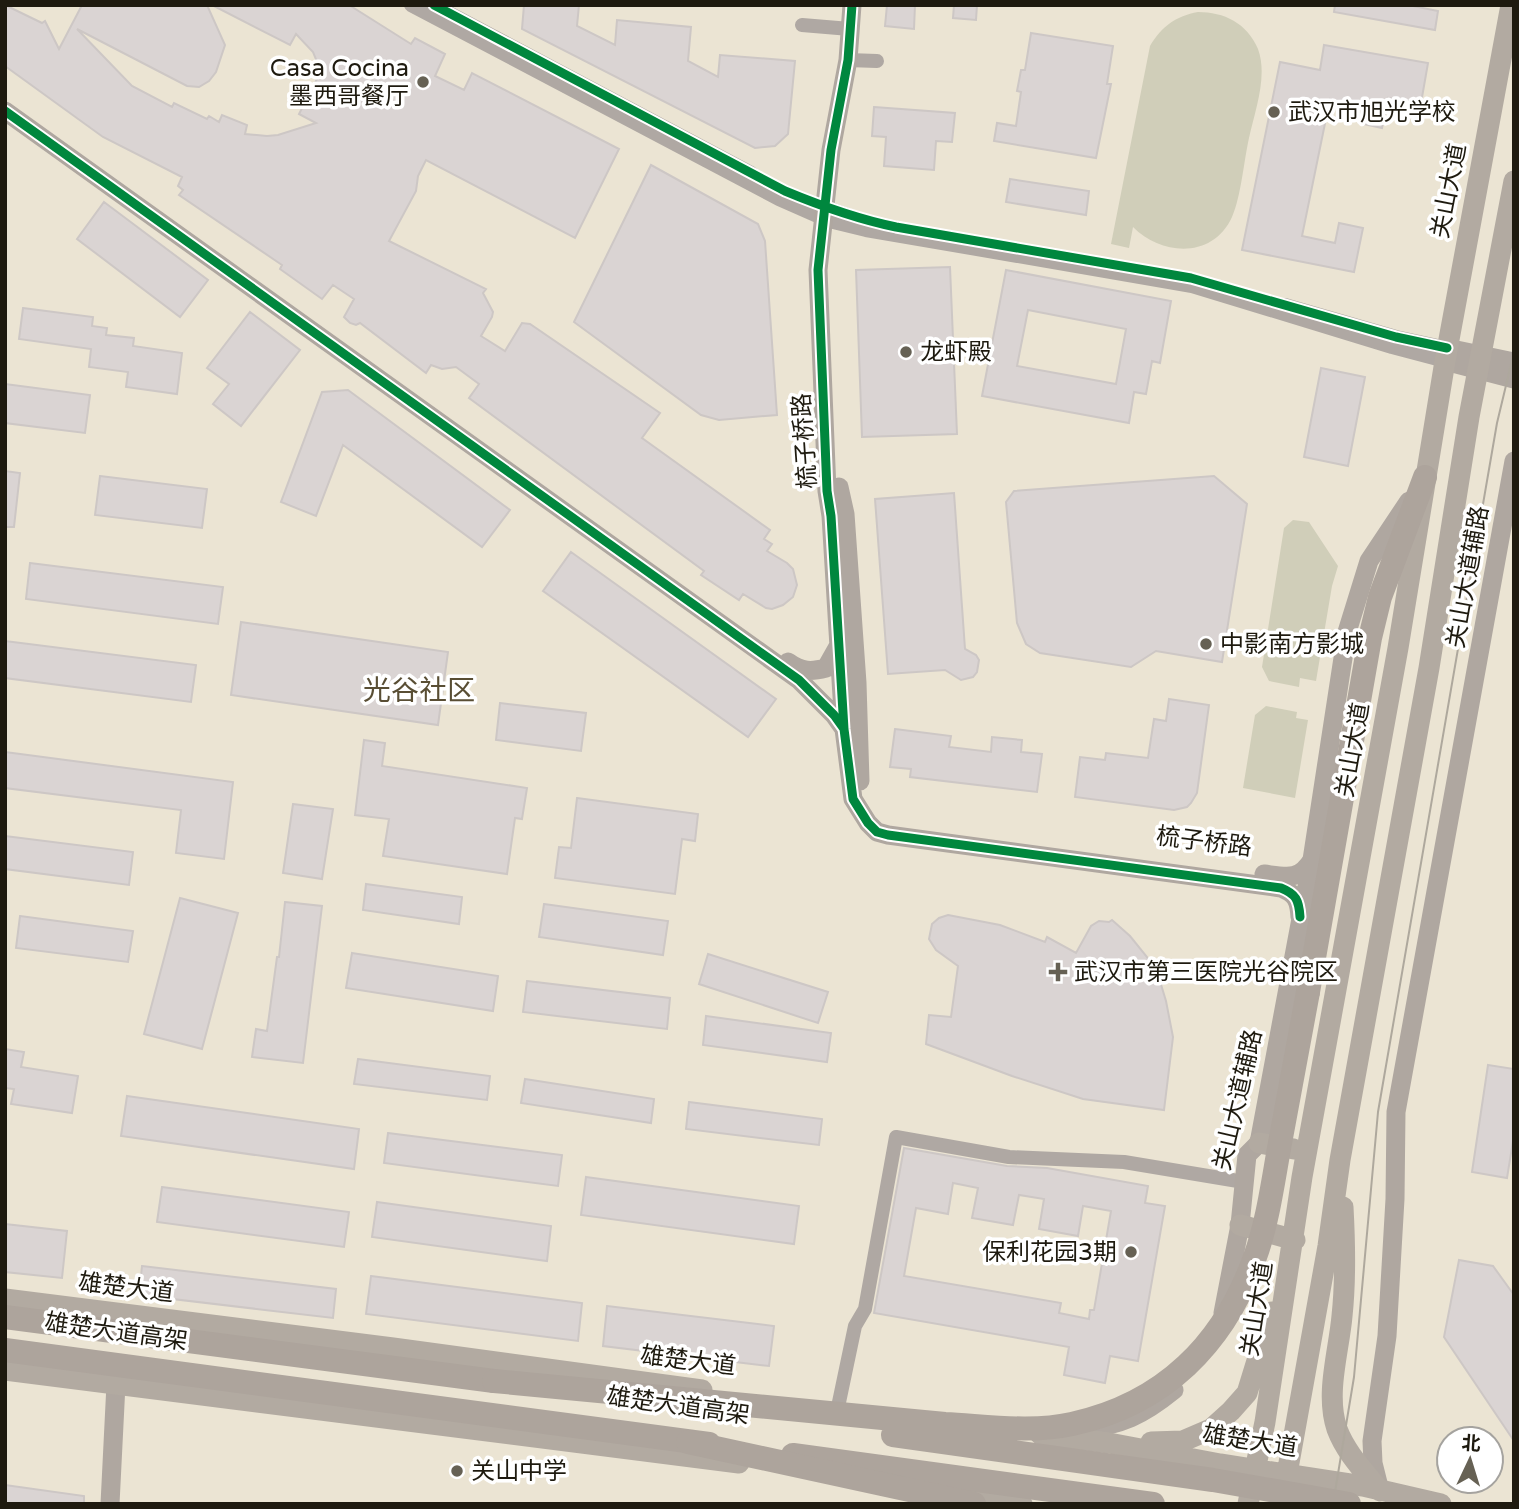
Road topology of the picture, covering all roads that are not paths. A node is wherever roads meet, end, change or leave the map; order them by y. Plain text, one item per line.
1 (411, 5) edge
2 (434, 5) edge
3 (852, 5) edge
4 (1511, 5) edge
5 (802, 25) dead end
6 (850, 29) junction
7 (848, 60) junction
8 (877, 61) dead end
9 (5, 98) edge
10 (5, 111) edge
11 (1514, 181) edge
12 (827, 214) junction
13 (1446, 354) junction
14 (1480, 362) junction
15 (1514, 362) edge
16 (1514, 379) edge
17 (1514, 461) edge
18 (1425, 477) junction
19 (840, 644) junction
20 (844, 729) junction
21 (1312, 860) junction
22 (1300, 916) junction
23 (1259, 1143) junction
24 (1307, 1152) junction
25 (1340, 1160) junction
26 (1244, 1182) junction
27 (1240, 1225) junction
28 (1295, 1240) junction
29 (5, 1299) edge
30 (5, 1317) edge
31 (5, 1350) edge
32 (5, 1370) edge
33 (494, 1381) junction
34 (116, 1384) junction
35 (838, 1407) junction
36 (1042, 1434) junction
37 (688, 1442) junction
38 (1109, 1443) junction
39 (1256, 1469) junction
40 (1287, 1474) junction
41 (1364, 1493) edge
42 (110, 1504) edge
43 (974, 1504) edge
44 (1022, 1504) edge
45 (1153, 1504) edge
46 (1248, 1504) edge
47 (1282, 1504) edge
48 (1441, 1504) edge

1 - 12 street
2 - 12 street
3 - 6 street, 梳子桥路
4 - 13 main road, 关山大道
5 - 6 street
6 - 7 street, 梳子桥路
7 - 8 street
7 - 12 street, 梳子桥路
9 - 19 street
10 - 20 street
11 - 14 main road
12 - 13 street
12 - 19 street, 梳子桥路
12 - 21 street, 梳子桥路
13 - 14 street
13 - 18 main road, 关山大道
14 - 15 street
14 - 16 street
14 - 25 main road
17 - 41 street, 关山大道辅路
18 - 21 street, 关山大道辅路
18 - 24 main road, 关山大道
18 - 33 highway, bridge
19 - 20 street, 梳子桥路
20 - 22 street, 梳子桥路
21 - 22 street, 关山大道辅路
22 - 23 street, 关山大道辅路
23 - 24 main road
23 - 26 street, 关山大道辅路
24 - 28 main road, 关山大道
25 - 40 main road
25 - 41 main road
26 - 27 street, 关山大道辅路
26 - 35 street
27 - 28 main road
27 - 36 street, 关山大道辅路
28 - 38 main road
28 - 39 main road, 关山大道
29 - 35 main road, 雄楚大道
30 - 33 highway, 雄楚大道高架
31 - 37 highway, 雄楚大道高架
32 - 34 main road
33 - 41 highway, 雄楚大道高架, bridge
34 - 42 street
34 - 44 main road
35 - 36 main road, 雄楚大道
36 - 38 main road, 雄楚大道
37 - 43 highway, bridge
37 - 45 highway, 雄楚大道高架, bridge
38 - 39 main road, 雄楚大道
39 - 40 main road, 雄楚大道
39 - 46 main road, 关山大道
40 - 41 main road, 雄楚大道
40 - 47 main road
41 - 48 main road, 雄楚大道

